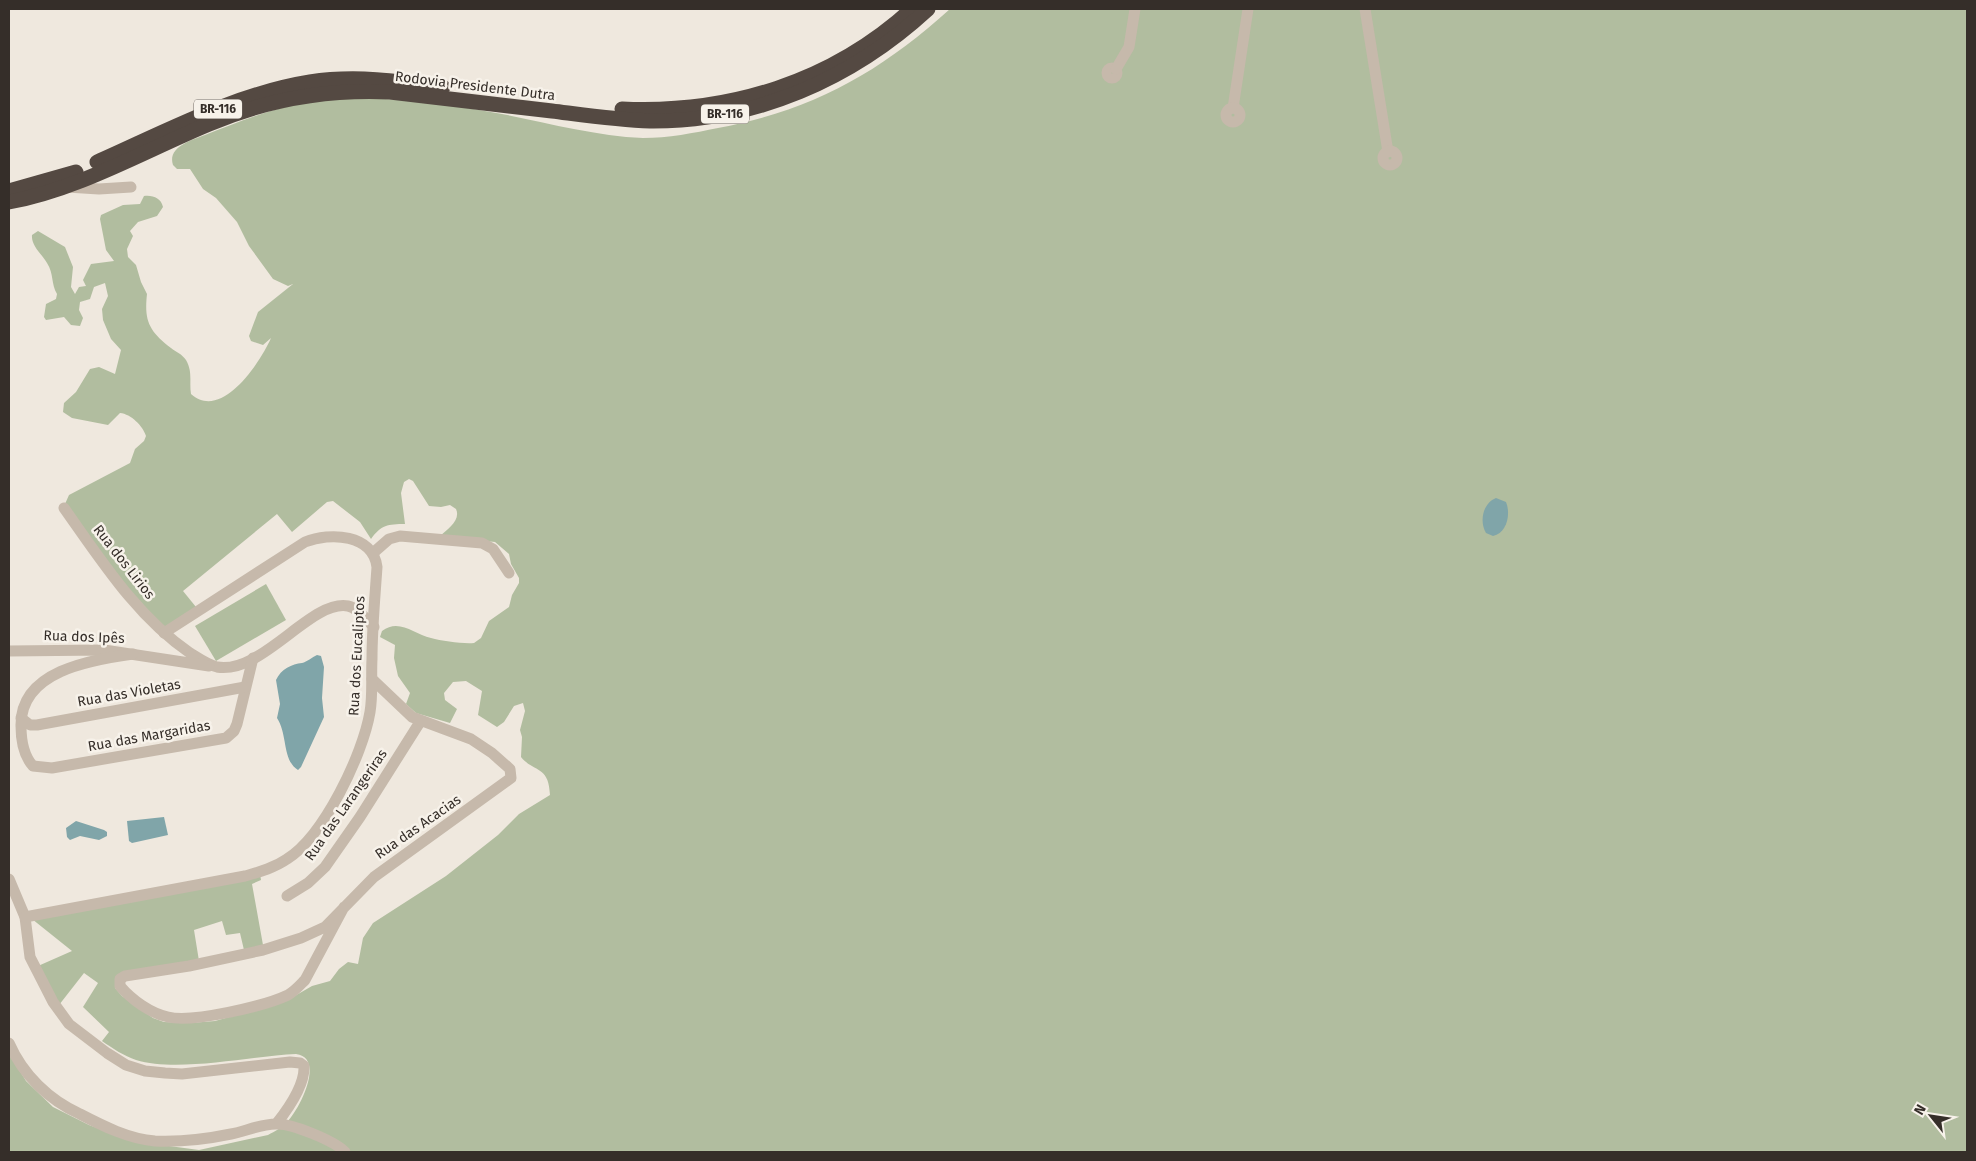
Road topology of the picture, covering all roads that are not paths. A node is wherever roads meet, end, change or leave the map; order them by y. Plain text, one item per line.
1 (912, 9) edge
2 (928, 9) edge
3 (1135, 9) edge
4 (1248, 9) edge
5 (1365, 9) edge
6 (1116, 69) dead end
7 (438, 92) junction
8 (493, 99) junction
9 (1233, 108) dead end
10 (1388, 152) dead end
11 (62, 187) junction
12 (131, 188) dead end
13 (9, 191) edge
14 (9, 202) edge
15 (64, 508) dead end
16 (373, 553) junction
17 (509, 573) dead end
18 (374, 627) junction
19 (164, 633) junction
20 (9, 651) edge
21 (133, 654) junction
22 (253, 658) junction
23 (218, 667) junction
24 (372, 679) junction
25 (245, 687) junction
26 (21, 722) junction
27 (420, 722) junction
28 (9, 879) edge
29 (287, 896) dead end
30 (344, 907) junction
31 (25, 916) junction
32 (9, 1043) edge
33 (277, 1123) junction
34 (346, 1152) edge

1 - 8 highway, Rodovia Presidente Dutra / BR-116
2 - 8 highway, Rodovia Presidente Dutra / BR-116
3 - 6 street
4 - 9 street
5 - 10 street
7 - 8 highway, Rodovia Presidente Dutra / BR-116
7 - 11 highway, Rodovia Presidente Dutra / BR-116
7 - 13 highway, Rodovia Presidente Dutra / BR-116
11 - 12 street
11 - 14 highway, Rodovia Presidente Dutra / BR-116
15 - 19 street, Rua dos Lirios
16 - 17 street
16 - 18 street, Rua dos Eucaliptos
16 - 19 street
18 - 22 street, Rua dos Ipês
18 - 24 street, Rua dos Eucaliptos
19 - 23 street, Rua dos Lirios
20 - 21 street, Rua dos Ipês
21 - 23 street, Rua dos Ipês
21 - 26 street
22 - 23 street, Rua dos Ipês
22 - 25 street, Rua das Margaridas
24 - 27 street
24 - 31 street, Rua dos Eucaliptos
25 - 26 street, Rua das Violetas
25 - 26 street, Rua das Margaridas
27 - 29 street, Rua das Larangeriras
27 - 30 street, Rua das Acacias
28 - 31 street
30 - 30 street, Rua das Acacias
31 - 33 street
32 - 33 street
33 - 34 street

